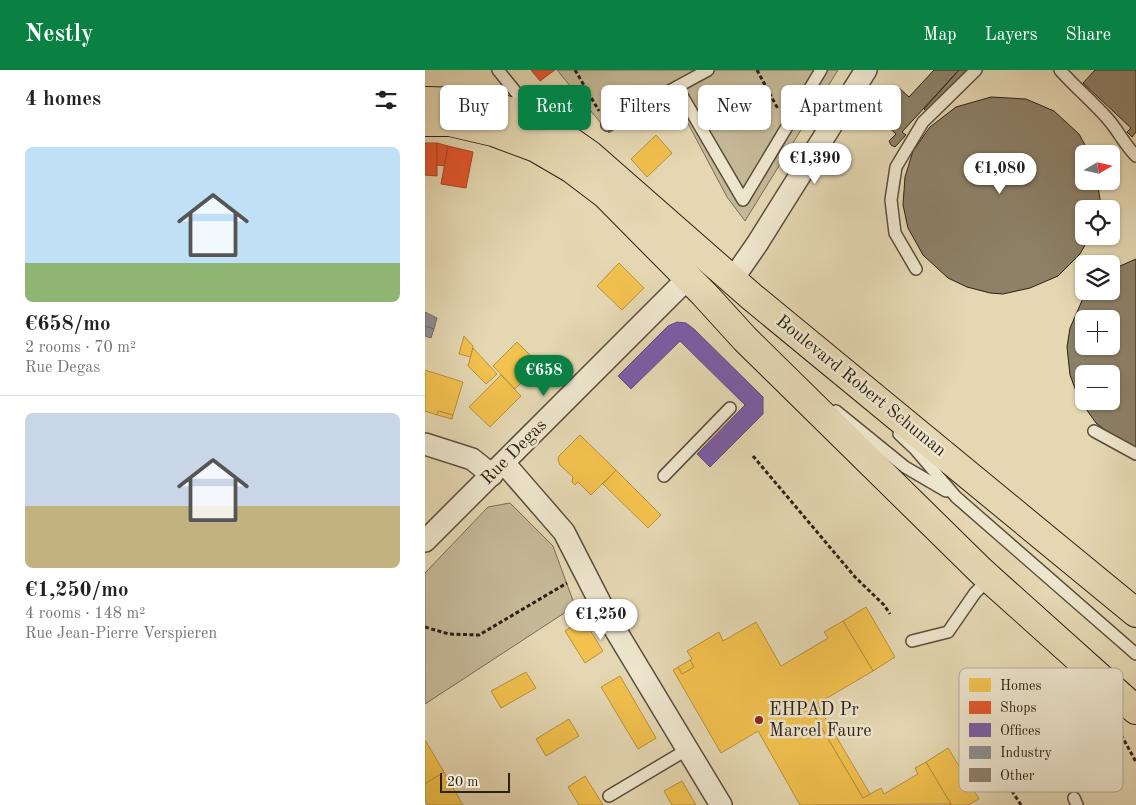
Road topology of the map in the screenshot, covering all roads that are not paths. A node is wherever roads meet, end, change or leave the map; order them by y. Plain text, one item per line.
1 (498, 70) edge
2 (708, 70) edge
3 (821, 70) edge
4 (865, 70) edge
5 (976, 70) edge
6 (1060, 70) edge
7 (679, 85) edge
8 (518, 95) edge
9 (425, 101) edge
10 (688, 105) edge
11 (518, 113) edge
12 (425, 122) edge
13 (531, 130) edge
14 (554, 130) edge
15 (536, 148) junction
16 (1136, 156) edge
17 (916, 269) dead end
18 (732, 280) junction
19 (696, 286) junction
20 (792, 330) junction
21 (745, 339) junction
22 (729, 408) dead end
23 (1094, 431) dead end
24 (425, 444) edge
25 (1136, 454) edge
26 (498, 469) junction
27 (664, 476) dead end
28 (956, 497) junction
29 (425, 541) edge
30 (990, 578) junction
31 (1136, 612) edge
32 (912, 641) dead end
33 (1136, 654) edge
34 (1090, 668) edge
35 (1123, 698) edge
36 (1136, 710) edge
37 (688, 749) junction
38 (609, 796) dead end
39 (721, 805) edge

1 - 8 lane
2 - 7 lane
3 - 10 lane
4 - 18 street
5 - 17 lane
6 - 16 lane
9 - 11 main road, Boulevard Robert Schuman
12 - 15 main road
13 - 15 lane
14 - 18 main road, Boulevard Robert Schuman
15 - 19 main road
18 - 20 main road, Boulevard Robert Schuman
19 - 21 main road
19 - 26 street, Rue Degas
20 - 28 lane
20 - 31 main road, Boulevard Robert Schuman
21 - 28 lane
21 - 30 main road
22 - 27 lane
23 - 25 lane
24 - 26 street
26 - 29 street, Rue Degas
26 - 37 street
28 - 33 lane
30 - 32 lane
30 - 34 main road
35 - 36 main road
37 - 38 lane
37 - 39 street

